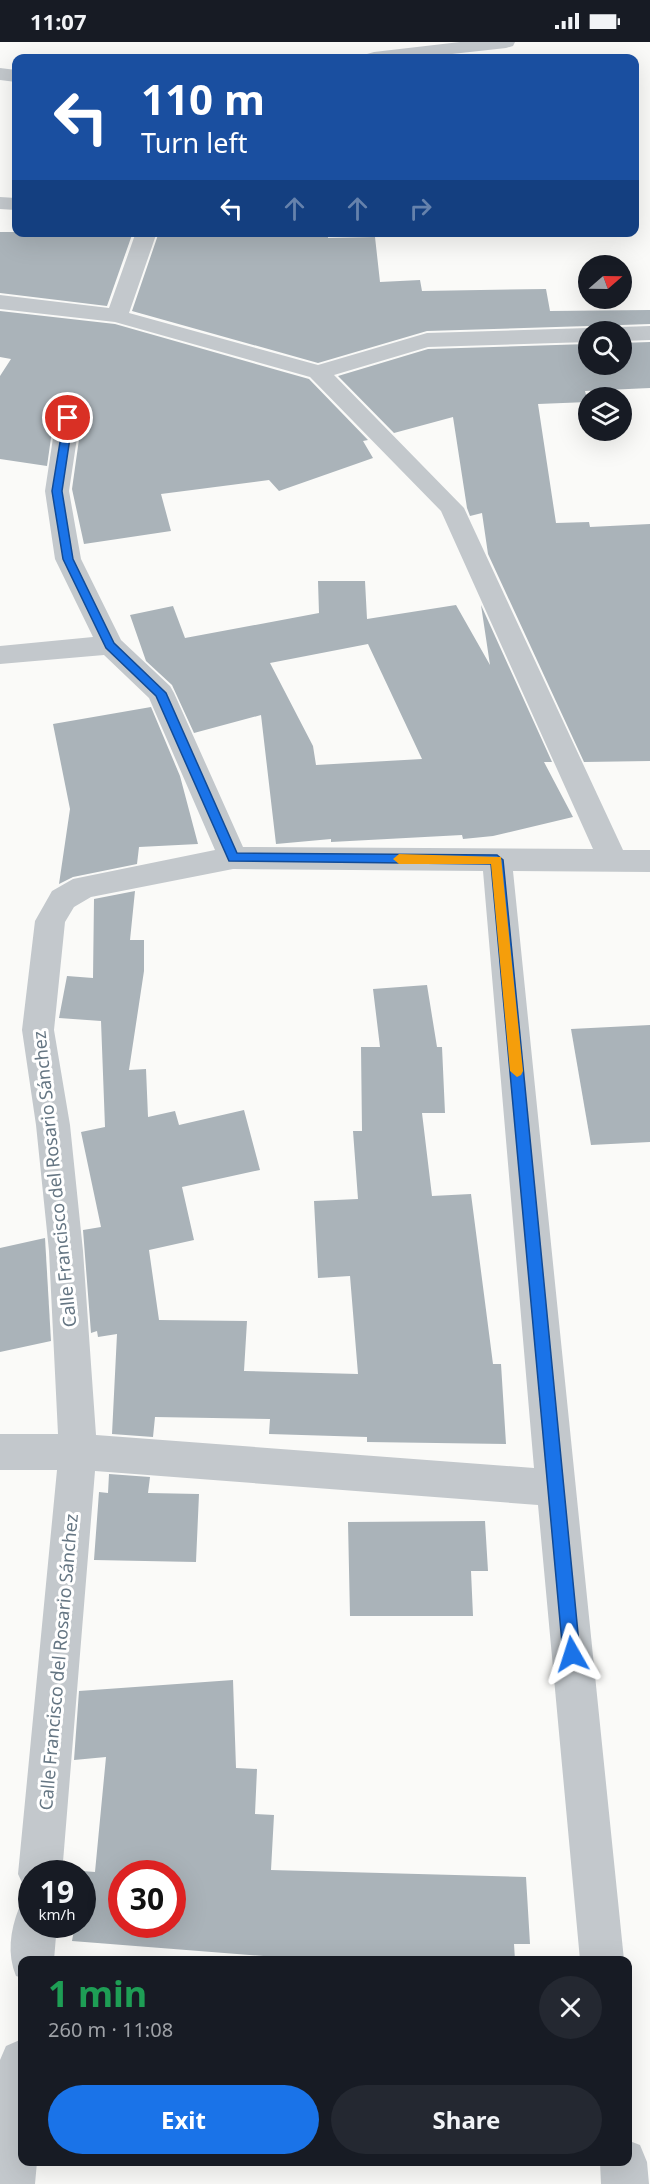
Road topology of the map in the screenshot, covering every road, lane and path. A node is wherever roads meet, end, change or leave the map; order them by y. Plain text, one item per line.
1 (506, 42) edge
2 (407, 54) edge
3 (145, 237) edge
4 (0, 302) edge
5 (117, 316) junction
6 (650, 333) edge
7 (632, 334) edge
8 (578, 335) edge
9 (318, 372) junction
10 (68, 418) dead end
11 (110, 645) junction
12 (0, 655) edge
13 (233, 858) junction
14 (497, 860) junction
15 (650, 861) edge
16 (614, 862) junction
17 (0, 1452) edge
18 (78, 1452) junction
19 (555, 1488) junction
20 (41, 1860) edge
21 (34, 1938) edge
22 (32, 1956) edge
23 (602, 1956) edge
24 (18, 2106) edge
25 (623, 2166) edge
26 (11, 2184) edge
27 (625, 2184) edge

1 - 2 street
3 - 5 street
4 - 5 street
5 - 9 street
6 - 7 street
8 - 9 street
9 - 16 street
10 - 11 street
11 - 12 street
11 - 13 street
13 - 14 street, Calle Francisco del Rosario Sánchez
13 - 18 street, Calle Francisco del Rosario Sánchez
14 - 16 street, Calle Francisco del Rosario Sánchez
14 - 19 street
15 - 16 street, Calle Francisco del Rosario Sánchez
17 - 18 street
18 - 19 street
18 - 20 street, Calle Francisco del Rosario Sánchez
19 - 23 street
21 - 22 street
24 - 26 street
25 - 27 street

